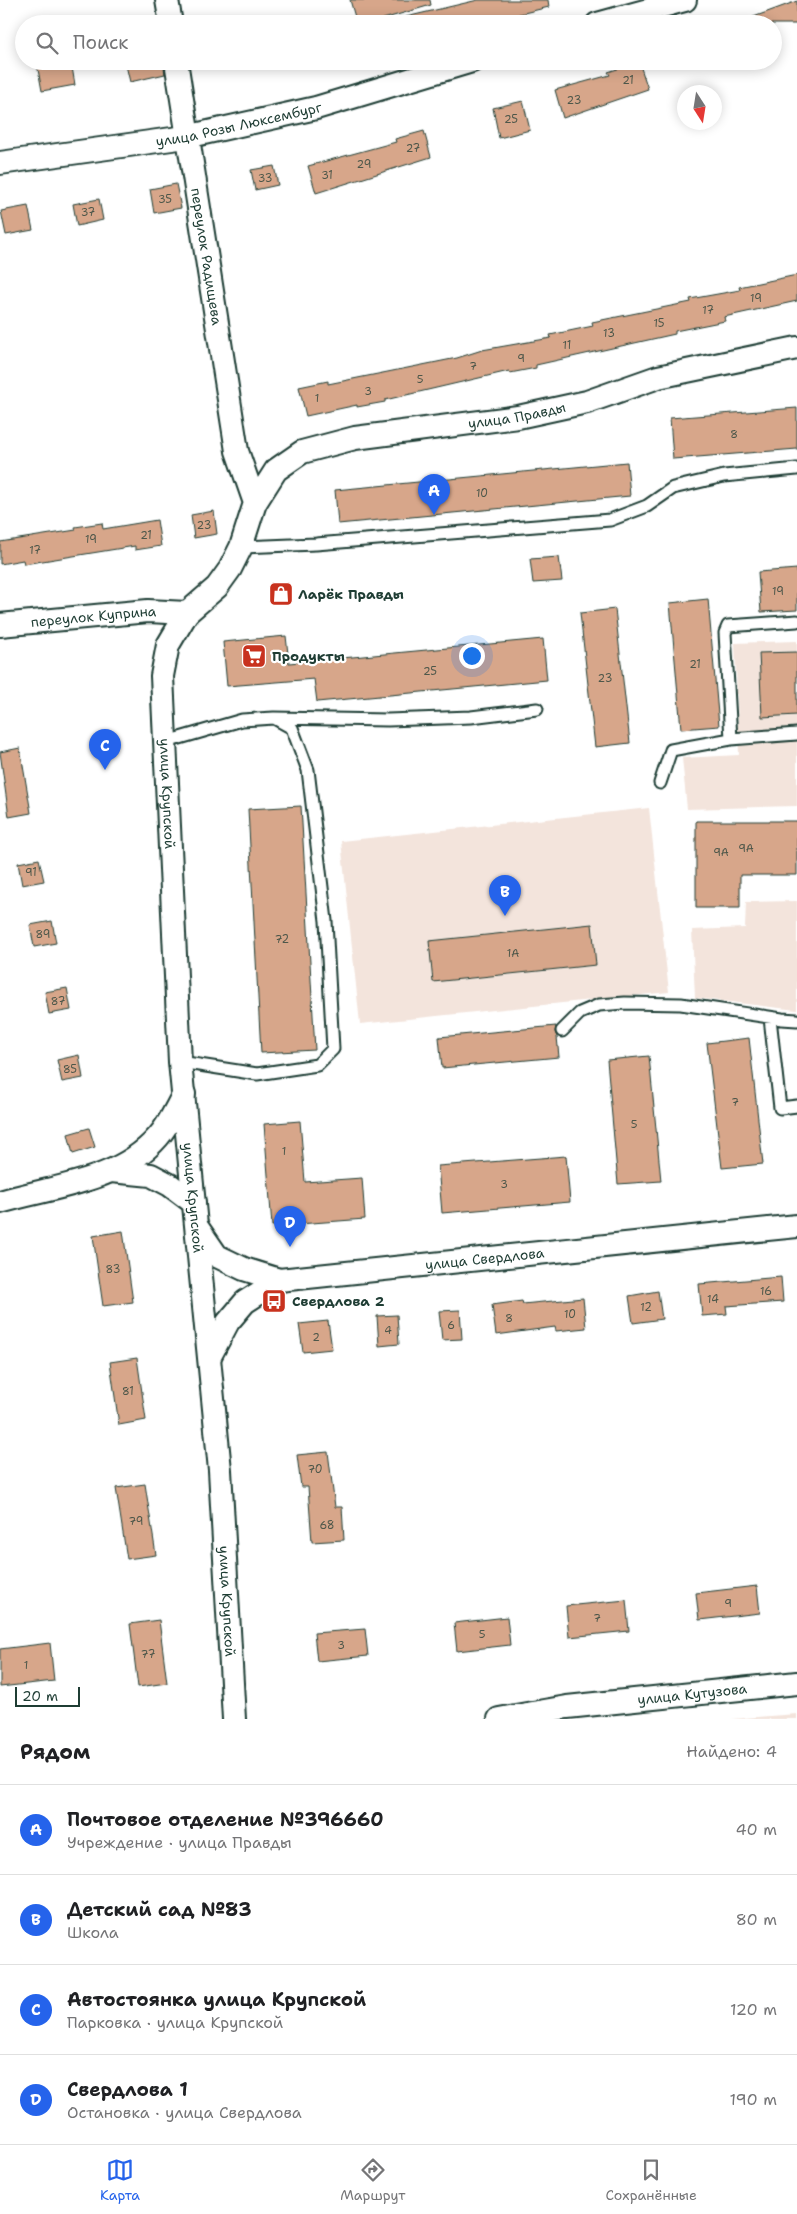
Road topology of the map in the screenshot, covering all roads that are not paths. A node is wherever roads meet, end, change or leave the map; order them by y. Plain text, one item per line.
1 (167, 0) edge
2 (685, 0) edge
3 (170, 15) edge
4 (630, 15) edge
5 (177, 70) edge
6 (442, 70) edge
7 (186, 137) junction
8 (0, 163) edge
9 (797, 348) edge
10 (797, 469) edge
11 (255, 503) junction
12 (241, 546) junction
13 (187, 613) junction
14 (797, 621) edge
15 (0, 625) edge
16 (537, 709) dead end
17 (274, 718) junction
18 (797, 734) edge
19 (731, 738) junction
20 (166, 742) junction
21 (660, 783) dead end
22 (770, 1018) junction
23 (797, 1020) edge
24 (562, 1031) dead end
25 (180, 1062) junction
26 (184, 1094) junction
27 (797, 1106) edge
28 (111, 1171) junction
29 (0, 1202) edge
30 (194, 1203) junction
31 (797, 1226) edge
32 (197, 1227) junction
33 (279, 1280) junction
34 (210, 1356) junction
35 (797, 1683) edge
36 (234, 1719) edge
37 (498, 1719) edge

1 - 3 street
2 - 4 street
5 - 7 street, переулок Радищева
6 - 7 street, улица Розы Люксембург
7 - 8 street, улица Розы Люксембург
7 - 11 street, переулок Радищева
9 - 11 street, улица Правды
10 - 12 lane
11 - 12 street, улица Правды
12 - 13 street, улица Правды
13 - 15 street, переулок Куприна
13 - 20 street, улица Крупской
14 - 19 lane
16 - 17 lane
17 - 20 lane
17 - 25 lane
18 - 19 lane
19 - 21 lane
20 - 25 street, улица Крупской
22 - 23 lane
22 - 24 lane
22 - 27 lane
25 - 26 street, улица Крупской
26 - 28 street
26 - 30 street, улица Крупской
28 - 29 street
28 - 30 street
30 - 32 street, улица Крупской
31 - 33 street, улица Свердлова
32 - 33 street
32 - 34 street, улица Крупской
33 - 34 street, улица Свердлова
34 - 36 street, улица Крупской
35 - 37 street, улица Кутузова

